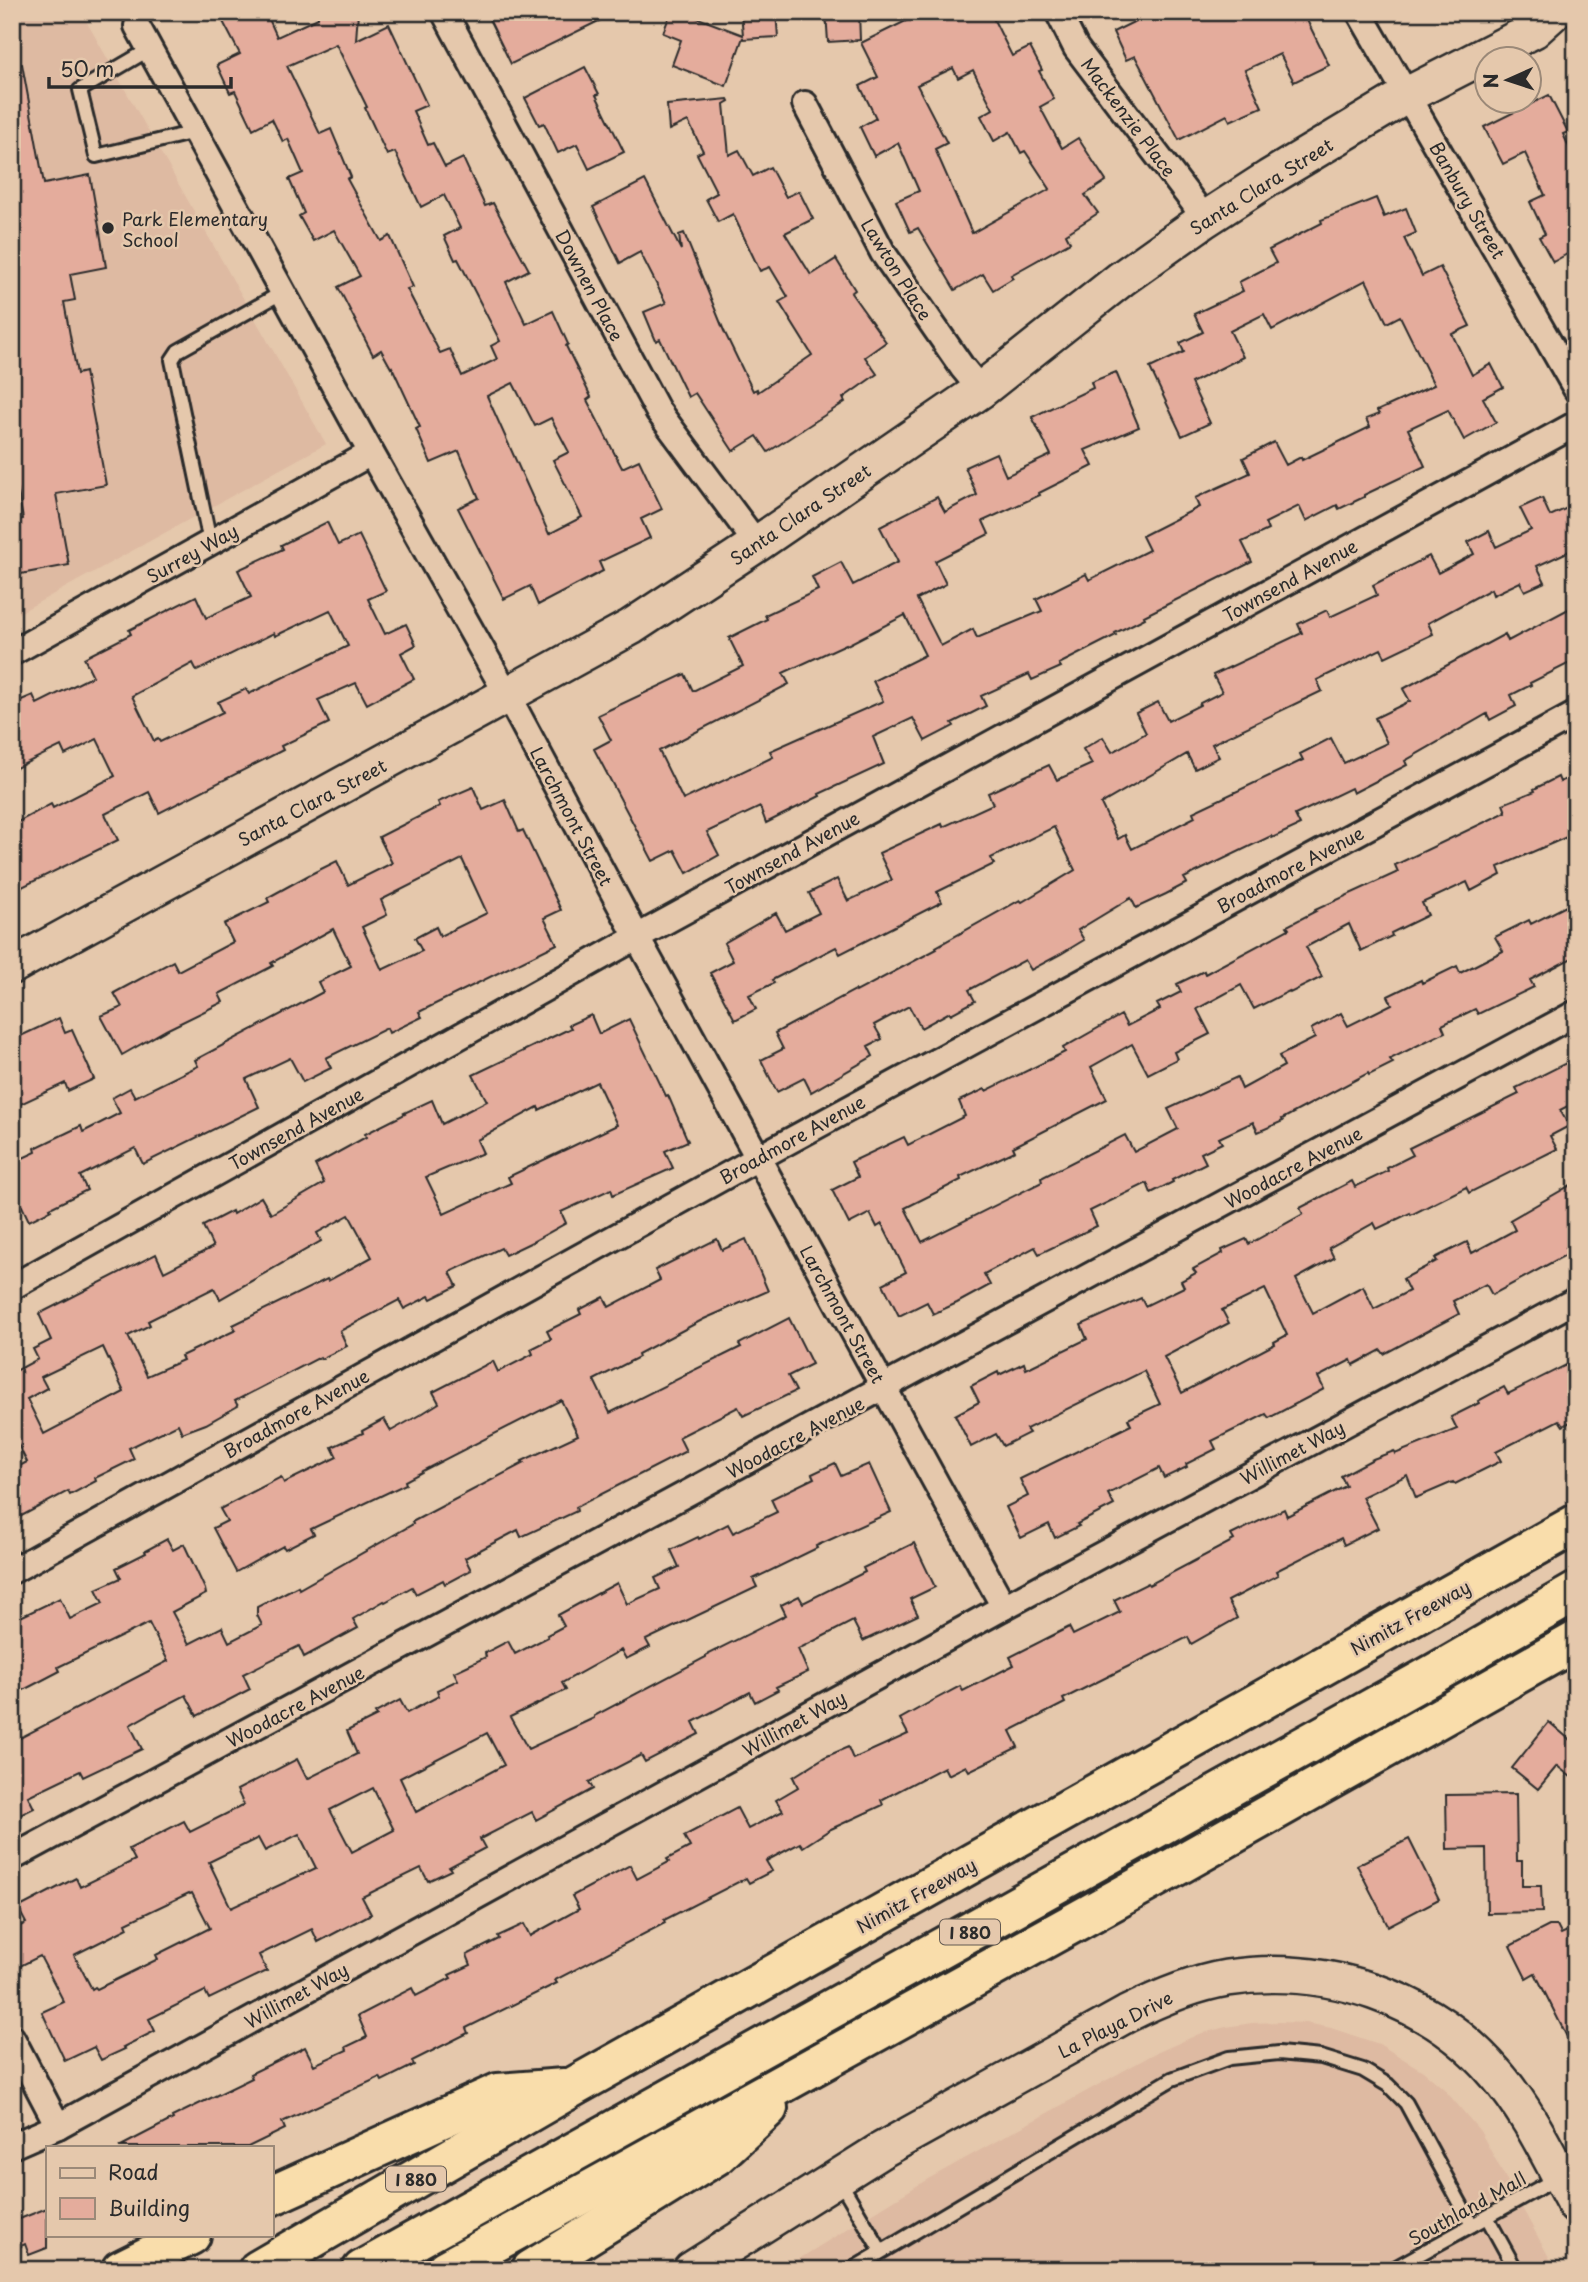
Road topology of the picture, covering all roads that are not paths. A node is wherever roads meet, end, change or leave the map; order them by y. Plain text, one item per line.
1 (444, 12) edge
2 (1058, 12) edge
3 (1359, 12) edge
4 (1554, 12) edge
5 (137, 26) dead end
6 (150, 49) junction
7 (1407, 94) junction
8 (805, 104) dead end
9 (195, 132) junction
10 (1204, 220) junction
11 (283, 292) junction
12 (1576, 388) edge
13 (981, 390) junction
14 (1576, 424) edge
15 (371, 453) junction
16 (210, 542) junction
17 (757, 544) junction
18 (12, 653) edge
19 (509, 696) junction
20 (1576, 714) edge
21 (637, 937) junction
22 (12, 966) edge
23 (1576, 1013) edge
24 (758, 1158) junction
25 (12, 1287) edge
26 (1576, 1300) edge
27 (884, 1389) junction
28 (1576, 1524) edge
29 (1576, 1565) edge
30 (12, 1572) edge
31 (1576, 1592) edge
32 (1004, 1607) junction
33 (1576, 1641) edge
34 (12, 1858) edge
35 (12, 2038) edge
36 (626, 2058) junction
37 (814, 2066) junction
38 (573, 2087) junction
39 (58, 2126) junction
40 (12, 2146) edge
41 (837, 2178) junction
42 (1568, 2191) edge
43 (273, 2195) edge
44 (1487, 2217) junction
45 (1472, 2225) junction
46 (189, 2236) edge
47 (881, 2251) junction
48 (121, 2270) edge
49 (258, 2270) edge
50 (362, 2270) edge
51 (444, 2270) edge
52 (531, 2270) edge
53 (691, 2270) edge
54 (850, 2270) edge
55 (1391, 2270) edge
56 (1516, 2270) edge

1 - 17 street, Downen Place
2 - 10 street, Mackenzie Place
3 - 7 street, Banbury Street
4 - 7 main road, Santa Clara Street
5 - 6 street, Larchmont Street
6 - 9 street, Larchmont Street
6 - 9 lane
7 - 10 main road, Santa Clara Street
7 - 12 street, Banbury Street
8 - 13 street, Lawton Place
9 - 11 street, Larchmont Street
10 - 13 main road, Santa Clara Street
11 - 15 street, Larchmont Street
11 - 16 lane
13 - 17 main road, Santa Clara Street
14 - 21 street, Townsend Avenue
15 - 16 street, Surrey Way
15 - 19 street, Larchmont Street
16 - 18 street, Surrey Way
17 - 19 main road, Santa Clara Street
19 - 21 street, Larchmont Street
19 - 22 main road, Santa Clara Street
20 - 24 street, Broadmore Avenue
21 - 24 street, Larchmont Street
21 - 25 street, Townsend Avenue
23 - 27 street, Woodacre Avenue
24 - 27 street, Larchmont Street
24 - 30 street, Broadmore Avenue
26 - 32 street, Willimet Way
27 - 32 street, Larchmont Street
27 - 34 street, Woodacre Avenue
28 - 36 highway, Nimitz Freeway / I 880
29 - 36 highway, I 880
31 - 50 highway, I 880
32 - 39 street, Willimet Way
33 - 37 highway, I 880
35 - 39 street
36 - 38 highway, Nimitz Freeway / I 880
37 - 51 highway, I 880
37 - 52 highway
38 - 43 highway
38 - 49 highway, Nimitz Freeway / I 880
39 - 40 street, Willimet Way
41 - 42 main road, La Playa Drive
41 - 47 lane
41 - 53 main road, La Playa Drive
42 - 44 lane, Southland Mall
44 - 45 lane, Southland Mall
44 - 56 lane
45 - 47 lane
45 - 55 lane, Southland Mall
46 - 48 highway
47 - 54 lane

